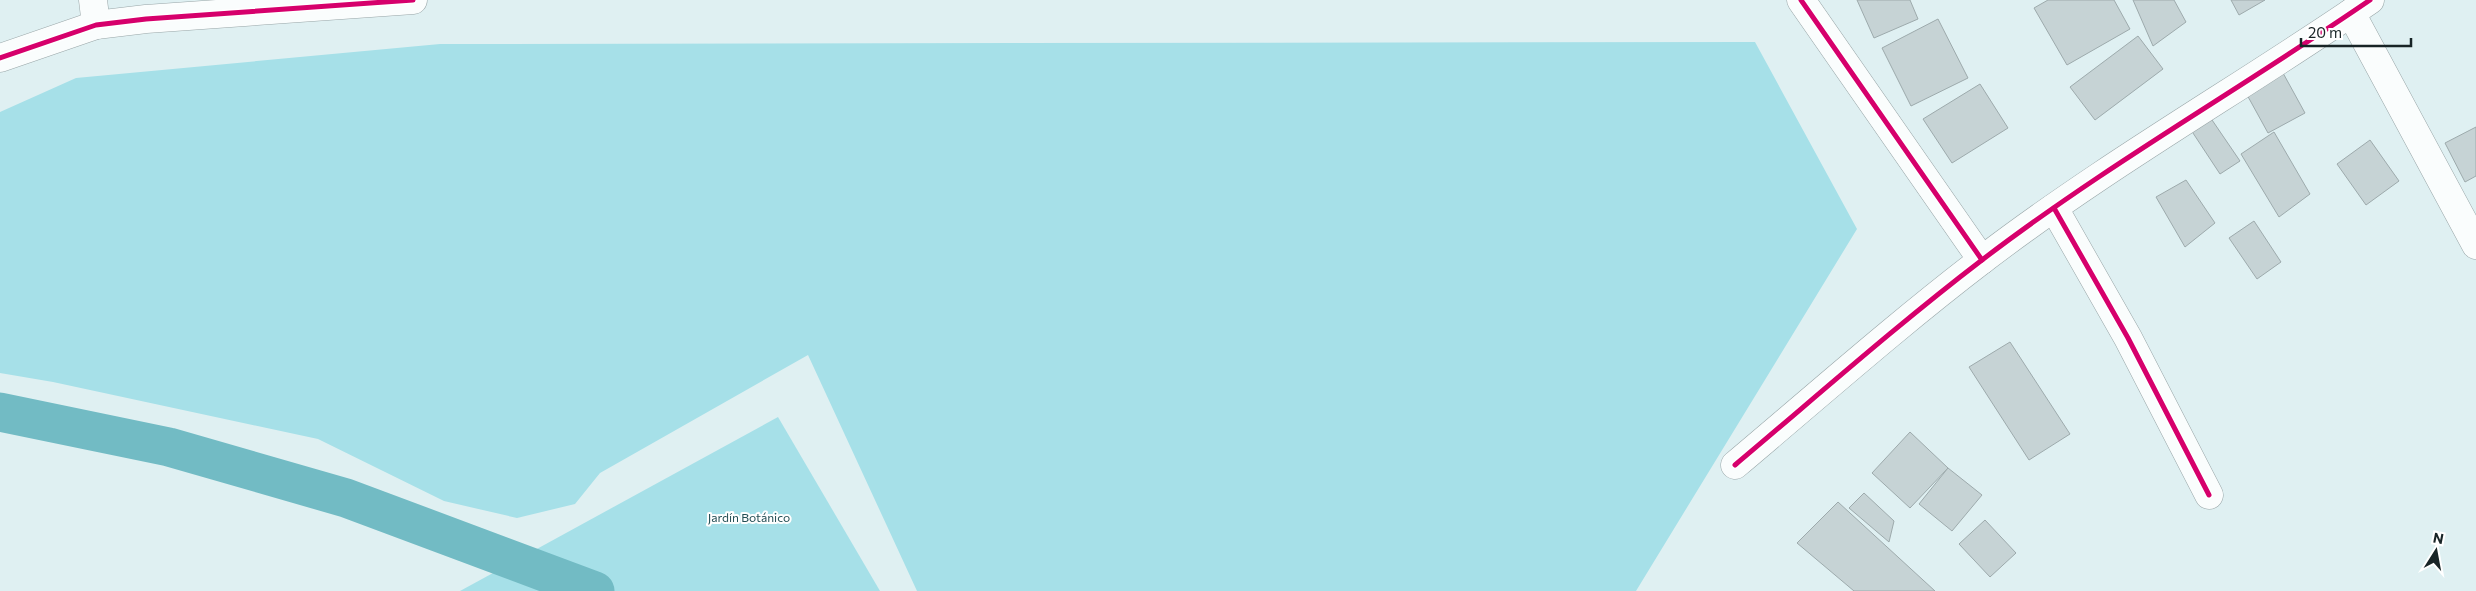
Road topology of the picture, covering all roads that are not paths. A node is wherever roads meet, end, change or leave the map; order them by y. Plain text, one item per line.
1 (413, 0) edge
2 (1801, 0) edge
3 (2361, 7) edge
4 (95, 13) edge
5 (0, 58) edge
6 (2054, 208) junction
7 (2476, 245) edge
8 (1982, 260) junction
9 (1735, 464) dead end
10 (2209, 495) dead end

1 - 4 street
2 - 8 street
3 - 6 street
3 - 7 street
4 - 5 street
6 - 8 street
6 - 10 street
8 - 9 street

